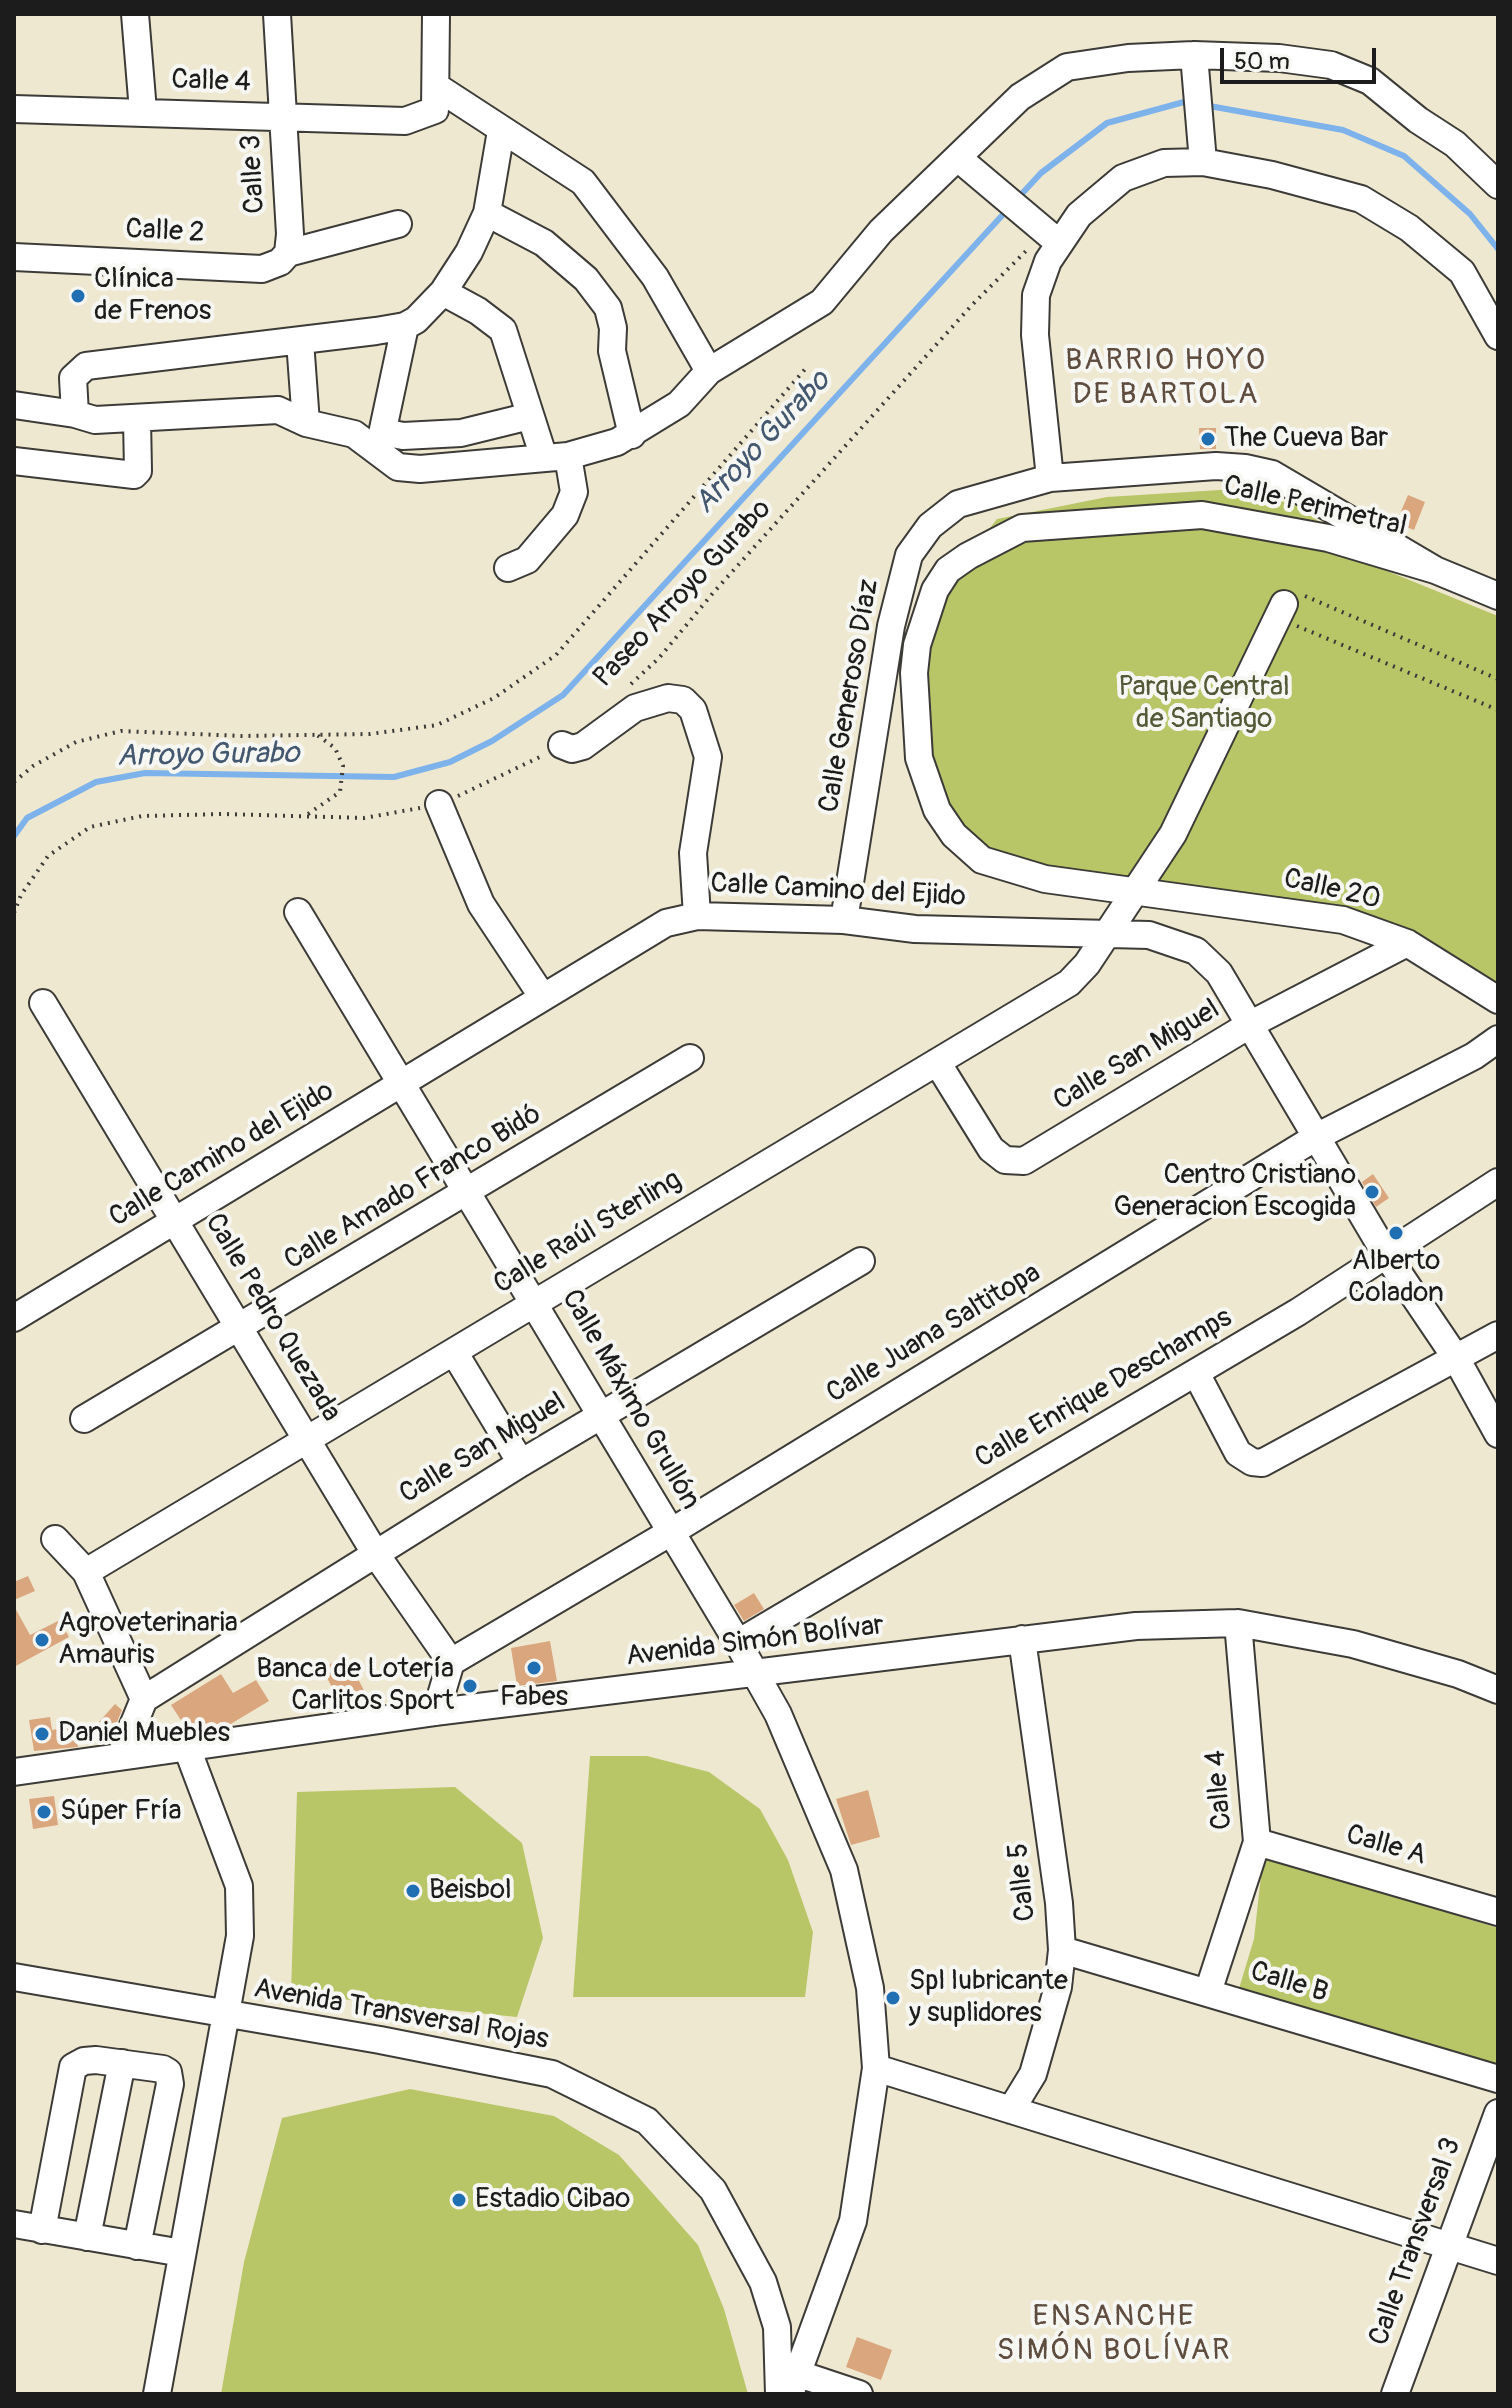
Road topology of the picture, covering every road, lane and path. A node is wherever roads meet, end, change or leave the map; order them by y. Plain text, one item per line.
1 (135, 14) edge
2 (277, 14) edge
3 (436, 14) edge
4 (1194, 55) junction
5 (437, 87) junction
6 (14, 109) edge
7 (143, 111) junction
8 (283, 117) junction
9 (501, 131) junction
10 (958, 158) junction
11 (1203, 162) junction
12 (1498, 185) edge
13 (487, 213) junction
14 (398, 224) dead end
15 (1043, 231) junction
16 (289, 243) junction
17 (14, 257) edge
18 (443, 292) junction
19 (405, 326) junction
20 (1498, 336) edge
21 (300, 341) junction
22 (807, 367) dead end
23 (709, 371) junction
24 (14, 405) edge
25 (75, 414) junction
26 (530, 416) junction
27 (137, 419) junction
28 (306, 423) junction
29 (632, 435) junction
30 (380, 442) junction
31 (556, 457) junction
32 (14, 461) edge
33 (1050, 478) junction
34 (508, 568) dead end
35 (1435, 570) junction
36 (1498, 596) edge
37 (1294, 608) junction
38 (1498, 679) edge
39 (627, 688) dead end
40 (1498, 710) edge
41 (316, 734) junction
42 (562, 745) joint
43 (14, 782) edge
44 (439, 804) junction
45 (306, 816) junction
46 (1136, 891) junction
47 (298, 912) dead end
48 (14, 913) edge
49 (697, 916) junction
50 (844, 920) junction
51 (1108, 932) junction
52 (1407, 943) junction
53 (542, 996) junction
54 (1498, 1000) edge
55 (43, 1003) dead end
56 (1251, 1024) junction
57 (1498, 1039) edge
58 (690, 1058) dead end
59 (937, 1062) junction
60 (402, 1083) junction
61 (1318, 1136) junction
62 (1498, 1182) edge
63 (467, 1194) junction
64 (177, 1221) junction
65 (1387, 1256) junction
66 (861, 1261) dead end
67 (536, 1302) junction
68 (14, 1318) edge
69 (242, 1328) junction
70 (1498, 1335) edge
71 (454, 1352) junction
72 (1456, 1358) junction
73 (1196, 1373) junction
74 (601, 1415) junction
75 (84, 1419) dead end
76 (1498, 1434) edge
77 (309, 1441) junction
78 (521, 1463) junction
79 (671, 1532) junction
80 (55, 1539) dead end
81 (375, 1553) junction
82 (86, 1572) junction
83 (1238, 1623) junction
84 (1022, 1639) junction
85 (738, 1643) junction
86 (451, 1662) junction
87 (756, 1675) junction
88 (1498, 1690) edge
89 (144, 1699) junction
90 (436, 1712) junction
91 (187, 1748) junction
92 (121, 1755) junction
93 (14, 1772) edge
94 (1257, 1842) junction
95 (1498, 1912) edge
96 (1062, 1950) junction
97 (14, 1977) edge
98 (1208, 1992) junction
99 (223, 2015) junction
100 (122, 2063) junction
101 (876, 2068) junction
102 (1498, 2079) edge
103 (1011, 2110) junction
104 (1498, 2113) edge
105 (14, 2224) edge
106 (42, 2230) junction
107 (87, 2237) junction
108 (1447, 2245) junction
109 (137, 2246) junction
110 (182, 2253) junction
111 (1498, 2261) edge
112 (794, 2384) edge
113 (157, 2394) edge
114 (779, 2394) edge
115 (859, 2394) edge
116 (1395, 2394) edge

1 - 7 street
2 - 8 street, Calle 3
3 - 5 street
4 - 10 street
4 - 11 street
4 - 12 street
5 - 8 street, Calle 4
5 - 9 street
6 - 7 street, Calle 4
7 - 8 street, Calle 4
8 - 16 street, Calle 3
9 - 13 street
9 - 23 street
10 - 15 street
10 - 23 street
11 - 15 street
11 - 20 street
13 - 18 street
13 - 29 street
14 - 16 street, Calle 2
15 - 33 street
15 - 39 path, Paseo Arroyo Gurabo
16 - 17 street, Calle 2
18 - 19 street
18 - 26 street
19 - 21 street
19 - 30 street
21 - 25 street
21 - 28 street
22 - 41 path, Paseo Arroyo Gurabo
23 - 29 street
24 - 25 street
25 - 27 street
26 - 30 street
26 - 31 street
27 - 28 street
27 - 32 street
28 - 30 street
29 - 31 street
30 - 31 street
31 - 34 street
33 - 35 street, Calle Generoso Díaz
33 - 50 street, Calle Generoso Díaz
35 - 36 street, Calle Generoso Díaz
35 - 46 street, Calle Perimetral
37 - 38 path
37 - 40 path
37 - 46 street, Calle Raúl Sterling
41 - 43 path, Paseo Arroyo Gurabo
41 - 45 path
42 - 44 path
42 - 49 street
44 - 45 path
44 - 53 street
45 - 48 path
46 - 51 street, Calle Raúl Sterling
46 - 52 street, Calle 20
47 - 60 street, Calle Máximo Grullón
49 - 50 street, Calle Camino del Ejido
49 - 53 street, Calle Camino del Ejido
50 - 51 street, Calle Camino del Ejido
51 - 56 street, Calle Camino del Ejido
51 - 59 street, Calle Raúl Sterling
52 - 54 street, Calle 20
52 - 56 street, Calle San Miguel
53 - 60 street, Calle Camino del Ejido
55 - 64 street, Calle Pedro Quezada
56 - 59 street, Calle San Miguel
56 - 61 street, Calle Camino del Ejido
57 - 61 street, Calle Juana Saltitopa
58 - 63 street, Calle Amado Franco Bidó
59 - 67 street, Calle Raúl Sterling
60 - 63 street, Calle Máximo Grullón
60 - 64 street, Calle Camino del Ejido
61 - 65 street, Calle Camino del Ejido
61 - 79 street, Calle Juana Saltitopa
62 - 65 street, Calle Enrique Deschamps
63 - 67 street, Calle Máximo Grullón
63 - 69 street, Calle Amado Franco Bidó
64 - 68 street, Calle Camino del Ejido
64 - 69 street, Calle Pedro Quezada
65 - 72 street, Calle Camino del Ejido
65 - 73 street, Calle Enrique Deschamps
66 - 74 street, Calle San Miguel
67 - 71 street, Calle Raúl Sterling
67 - 74 street, Calle Máximo Grullón
69 - 75 street, Calle Amado Franco Bidó
69 - 77 street, Calle Pedro Quezada
70 - 72 street
71 - 77 street, Calle Raúl Sterling
71 - 78 street
72 - 73 street
72 - 76 street, Calle Camino del Ejido
73 - 85 street, Calle Enrique Deschamps
74 - 78 street, Calle San Miguel
74 - 79 street, Calle Máximo Grullón
77 - 81 street, Calle Pedro Quezada
77 - 82 street, Calle Raúl Sterling
78 - 81 street, Calle San Miguel
79 - 85 street, Calle Máximo Grullón
79 - 86 street, Calle Juana Saltitopa
80 - 82 street
81 - 86 street, Calle Pedro Quezada
81 - 89 street, Calle San Miguel
82 - 89 street
83 - 84 street, Avenida Simón Bolívar
83 - 88 street, Avenida Simón Bolívar
83 - 94 street, Calle 4
84 - 87 street, Avenida Simón Bolívar
84 - 96 street, Calle 5
85 - 87 street, Calle Máximo Grullón
86 - 90 street
87 - 90 street, Avenida Simón Bolívar
87 - 101 street, Calle Máximo Grullón
89 - 92 street
90 - 91 street, Avenida Simón Bolívar
91 - 92 street, Avenida Simón Bolívar
91 - 99 street
92 - 93 street, Avenida Simón Bolívar
94 - 95 street, Calle A
94 - 98 street, Calle 4
96 - 98 street, Calle B
96 - 103 street, Calle 5
97 - 99 street, Avenida Transversal Rojas
98 - 102 street, Calle B
99 - 110 street
99 - 114 street, Avenida Transversal Rojas
100 - 106 street
100 - 107 street
100 - 109 street
101 - 103 street
101 - 112 street, Calle Máximo Grullón
103 - 108 street
104 - 108 street, Calle Transversal 3
105 - 106 street
106 - 107 street
107 - 109 street
108 - 111 street
108 - 116 street, Calle Transversal 3
109 - 110 street
110 - 113 street
112 - 115 street

